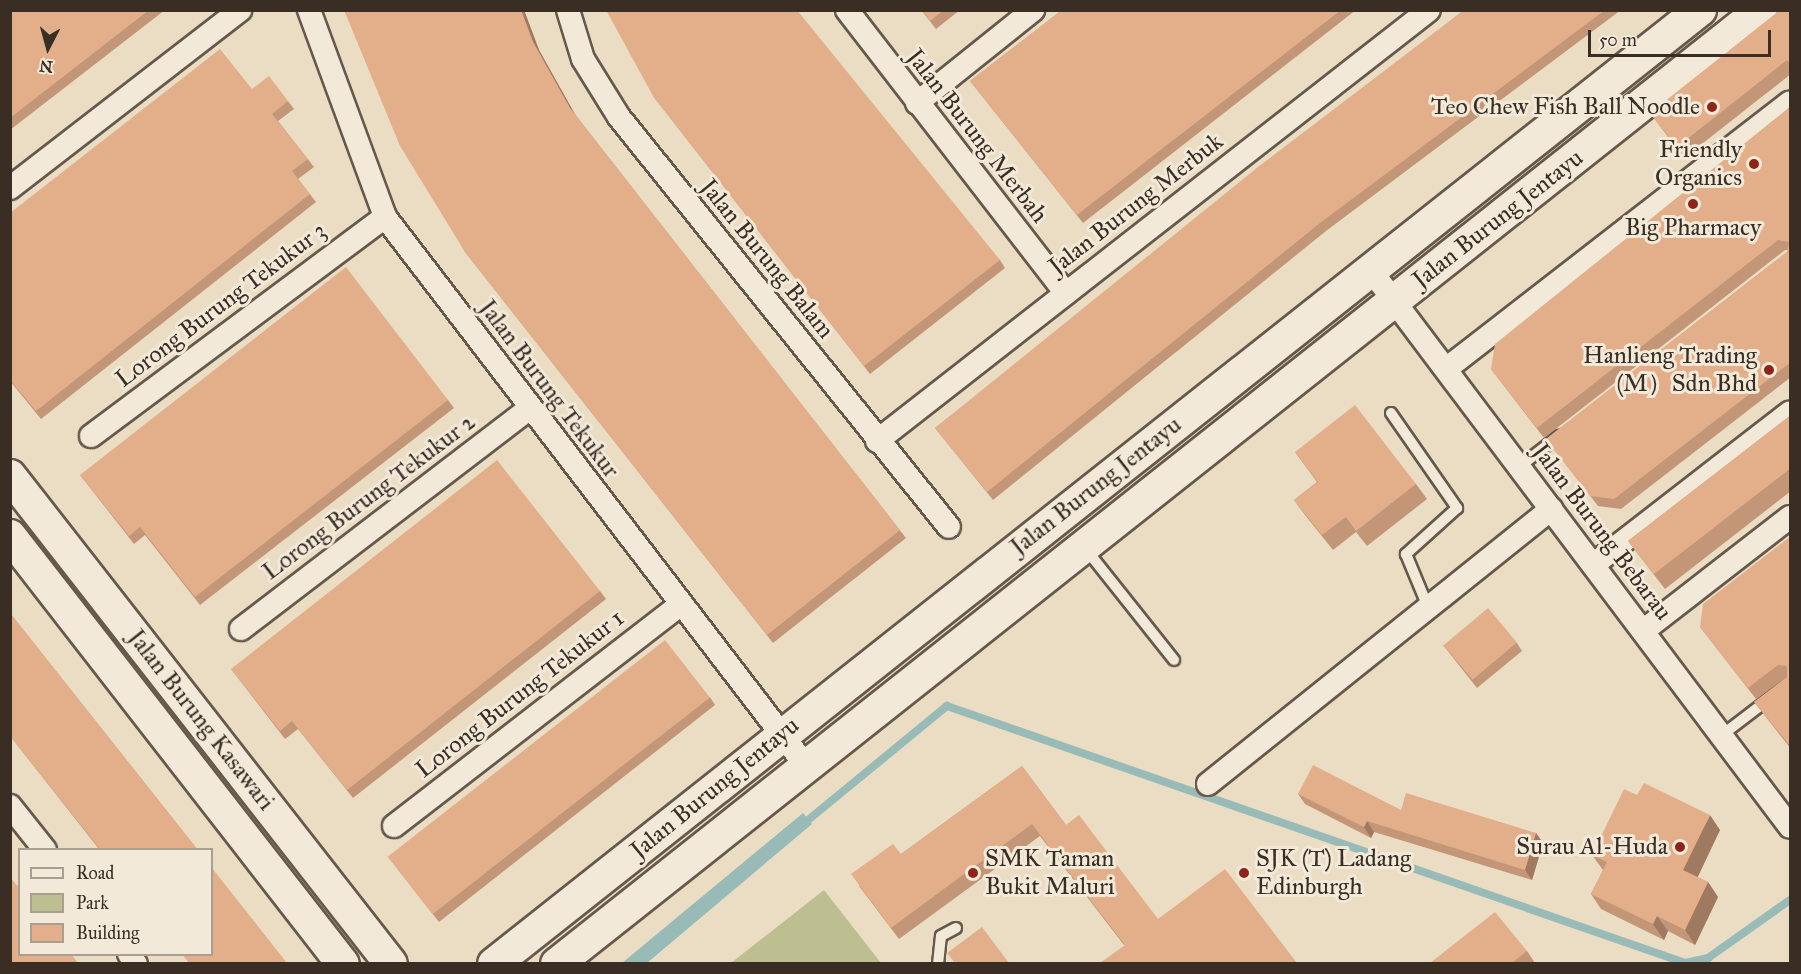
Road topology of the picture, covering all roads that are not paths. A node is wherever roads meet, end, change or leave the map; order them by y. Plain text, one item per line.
1 (240, 10) edge
2 (309, 10) edge
3 (568, 10) edge
4 (847, 10) edge
5 (1033, 10) edge
6 (1429, 10) edge
7 (1761, 10) edge
8 (1696, 12) edge
9 (1720, 43) junction
10 (1791, 102) edge
11 (916, 103) junction
12 (10, 189) edge
13 (385, 217) junction
14 (1370, 269) junction
15 (1066, 293) junction
16 (1394, 300) junction
17 (1446, 369) junction
18 (530, 408) junction
19 (1791, 412) edge
20 (1391, 413) dead end
21 (1568, 429) edge
22 (90, 436) dead end
23 (877, 441) junction
24 (1519, 467) junction
25 (10, 476) edge
26 (1551, 508) junction
27 (1791, 517) edge
28 (949, 527) dead end
29 (10, 536) edge
30 (1084, 547) junction
31 (1593, 565) junction
32 (680, 605) junction
33 (1428, 607) junction
34 (241, 629) dead end
35 (1643, 631) junction
36 (1174, 660) dead end
37 (1791, 683) edge
38 (781, 735) junction
39 (1722, 735) junction
40 (806, 766) junction
41 (1208, 784) dead end
42 (10, 806) edge
43 (394, 826) dead end
44 (1791, 827) edge
45 (44, 848) edge
46 (956, 928) dead end
47 (343, 963) edge
48 (391, 963) edge
49 (494, 963) edge
50 (557, 963) edge
51 (938, 963) edge

1 - 12 street
2 - 13 street, Jalan Burung Tekukur
3 - 23 street, Jalan Burung Balam
4 - 11 street, Jalan Burung Merbah
5 - 11 street
6 - 15 street, Jalan Burung Merbuk
7 - 9 street, Jalan Burung Jentayu
8 - 9 street
8 - 14 street, Jalan Burung Jentayu
9 - 16 street, Jalan Burung Jentayu
10 - 17 street
11 - 15 street, Jalan Burung Merbah
13 - 18 street, Jalan Burung Tekukur
13 - 22 street, Lorong Burung Tekukur 3
14 - 16 street, Jalan Burung Bebarau
14 - 38 street, Jalan Burung Jentayu
15 - 23 street, Jalan Burung Merbuk
16 - 17 street, Jalan Burung Bebarau
16 - 30 street, Jalan Burung Jentayu
17 - 24 street, Jalan Burung Bebarau
18 - 32 street, Jalan Burung Tekukur
18 - 34 street, Lorong Burung Tekukur 2
19 - 31 street
20 - 33 lane
21 - 24 lane
23 - 28 street, Jalan Burung Balam
24 - 26 street, Jalan Burung Bebarau
25 - 48 street, Jalan Burung Kasawari
26 - 31 street, Jalan Burung Bebarau
26 - 33 street
27 - 35 street
29 - 47 street, Jalan Burung Kasawari
30 - 36 lane
30 - 40 street, Jalan Burung Jentayu
31 - 35 street, Jalan Burung Bebarau
32 - 38 street, Jalan Burung Tekukur
32 - 43 street, Lorong Burung Tekukur 1
33 - 41 street
35 - 39 street, Jalan Burung Bebarau
37 - 39 lane
38 - 40 street, Jalan Burung Tekukur
38 - 49 street, Jalan Burung Jentayu
39 - 44 street, Jalan Burung Bebarau
40 - 50 street, Jalan Burung Jentayu
42 - 45 street
46 - 51 lane

